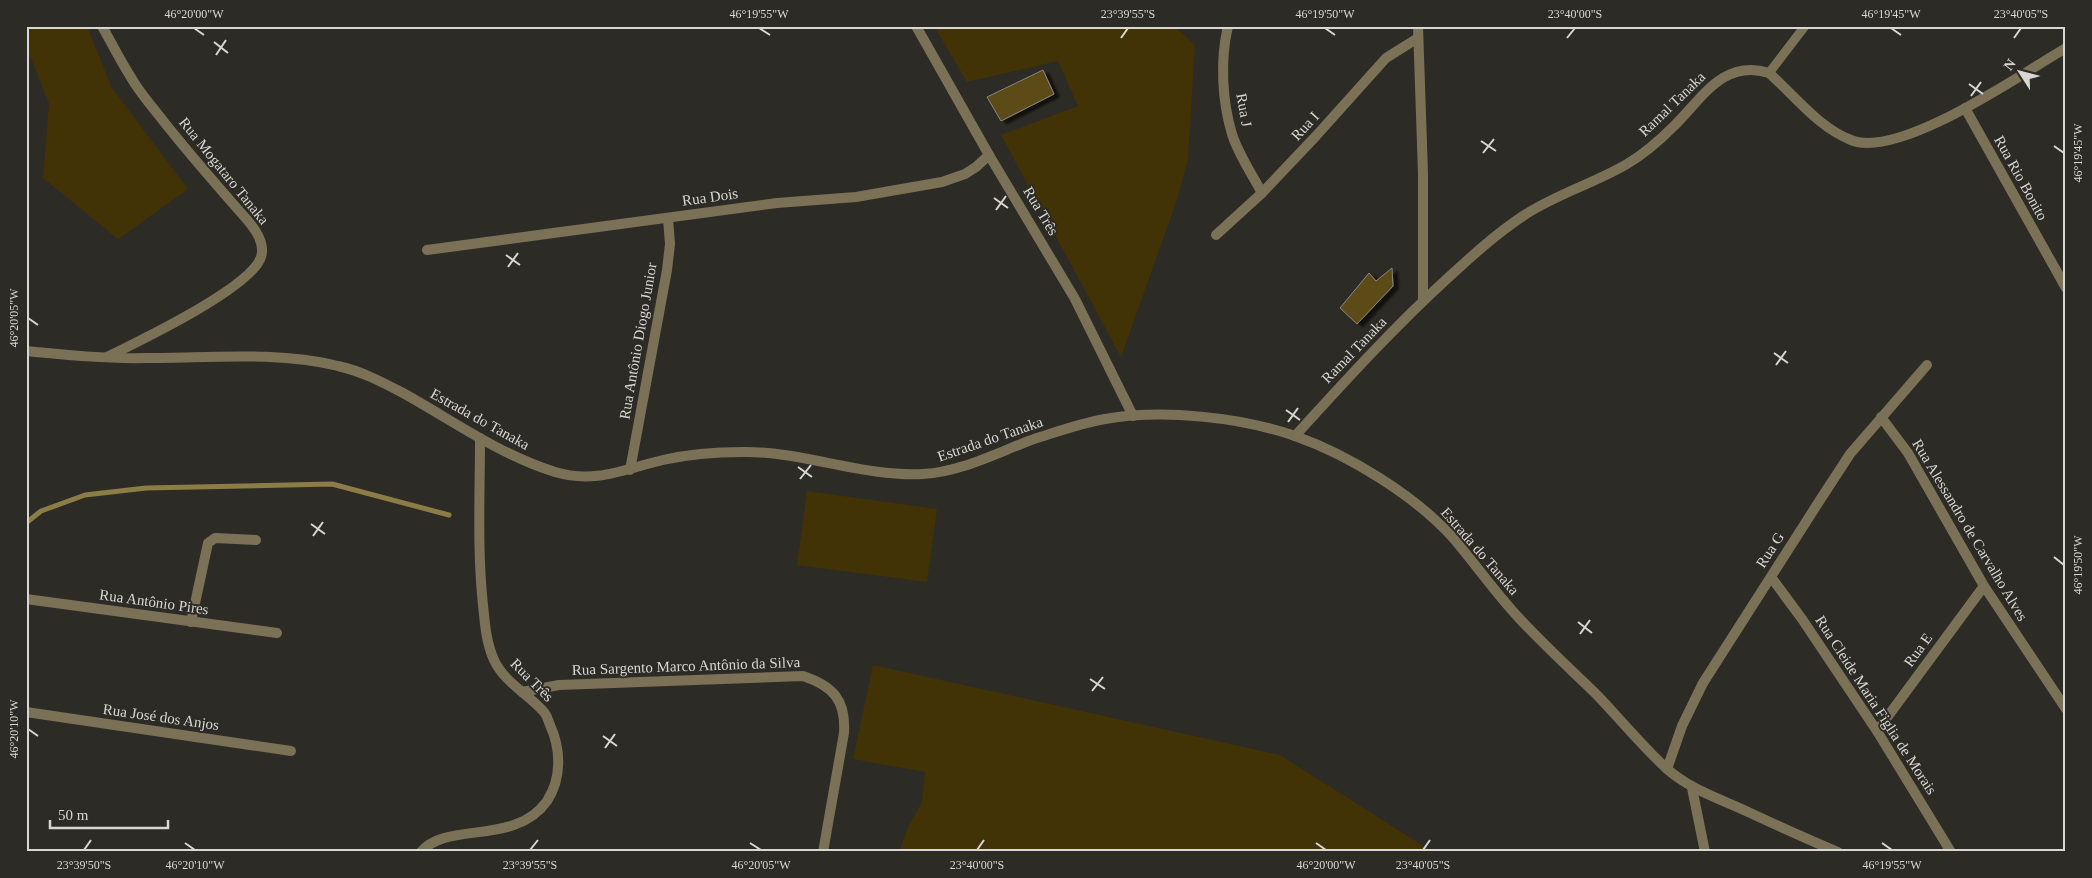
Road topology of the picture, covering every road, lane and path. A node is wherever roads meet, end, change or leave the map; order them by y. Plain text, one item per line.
1 (102, 26) edge
2 (916, 26) edge
3 (1228, 26) edge
4 (1418, 26) edge
5 (1804, 26) edge
6 (1418, 38) junction
7 (2066, 48) edge
8 (1769, 73) junction
9 (1965, 108) junction
10 (989, 155) junction
11 (1262, 193) junction
12 (668, 218) junction
13 (1216, 236) dead end
14 (427, 250) dead end
15 (2066, 288) edge
16 (1423, 301) junction
17 (26, 351) edge
18 (106, 358) junction
19 (1927, 365) dead end
20 (1133, 416) junction
21 (1880, 417) junction
22 (1295, 436) junction
23 (480, 438) junction
24 (630, 470) junction
25 (256, 540) dead end
26 (1771, 577) junction
27 (1984, 586) junction
28 (26, 599) edge
29 (192, 622) junction
30 (277, 633) dead end
31 (522, 692) junction
32 (2066, 708) edge
33 (26, 712) edge
34 (1877, 731) junction
35 (291, 751) dead end
36 (1667, 769) junction
37 (1692, 788) junction
38 (1823, 849) edge
39 (421, 852) edge
40 (823, 852) edge
41 (1706, 852) edge
42 (1838, 852) edge
43 (1951, 852) edge

1 - 18 street, Rua Mogataro Tanaka
2 - 10 street, Rua Três
3 - 11 street, Rua J
4 - 6 street
5 - 8 lane
6 - 11 street, Rua I
6 - 16 street
7 - 9 street
8 - 9 street
8 - 16 street, Ramal Tanaka
9 - 15 street, Rua Rio Bonito
10 - 12 street, Rua Dois
10 - 20 street, Rua Três
11 - 13 street, Rua I
12 - 14 street, Rua Dois
12 - 24 street, Rua Antônio Diogo Junior
16 - 22 street, Ramal Tanaka
17 - 18 street, Estrada do Tanaka
18 - 23 street, Estrada do Tanaka
19 - 21 street, Rua G
20 - 22 street, Estrada do Tanaka
20 - 24 street, Estrada do Tanaka
21 - 26 street, Rua G
21 - 27 street, Rua Alessandro de Carvalho Alves
22 - 36 street, Estrada do Tanaka
23 - 24 street, Estrada do Tanaka
23 - 31 street, Rua Três
25 - 29 street
26 - 34 street, Rua Cleide Maria Figlia de Morais
26 - 36 street, Rua G
27 - 32 street, Rua Alessandro de Carvalho Alves
27 - 34 street, Rua E
28 - 29 street, Rua Antônio Pires
29 - 30 street, Rua Antônio Pires
31 - 39 street, Rua Três
31 - 40 street, Rua Sargento Marco Antônio da Silva
33 - 35 street, Rua José dos Anjos
34 - 43 street, Rua Cleide Maria Figlia de Morais
36 - 37 street, Estrada do Tanaka
37 - 38 street, Estrada do Tanaka
37 - 41 street
38 - 42 street, Estrada do Tanaka

